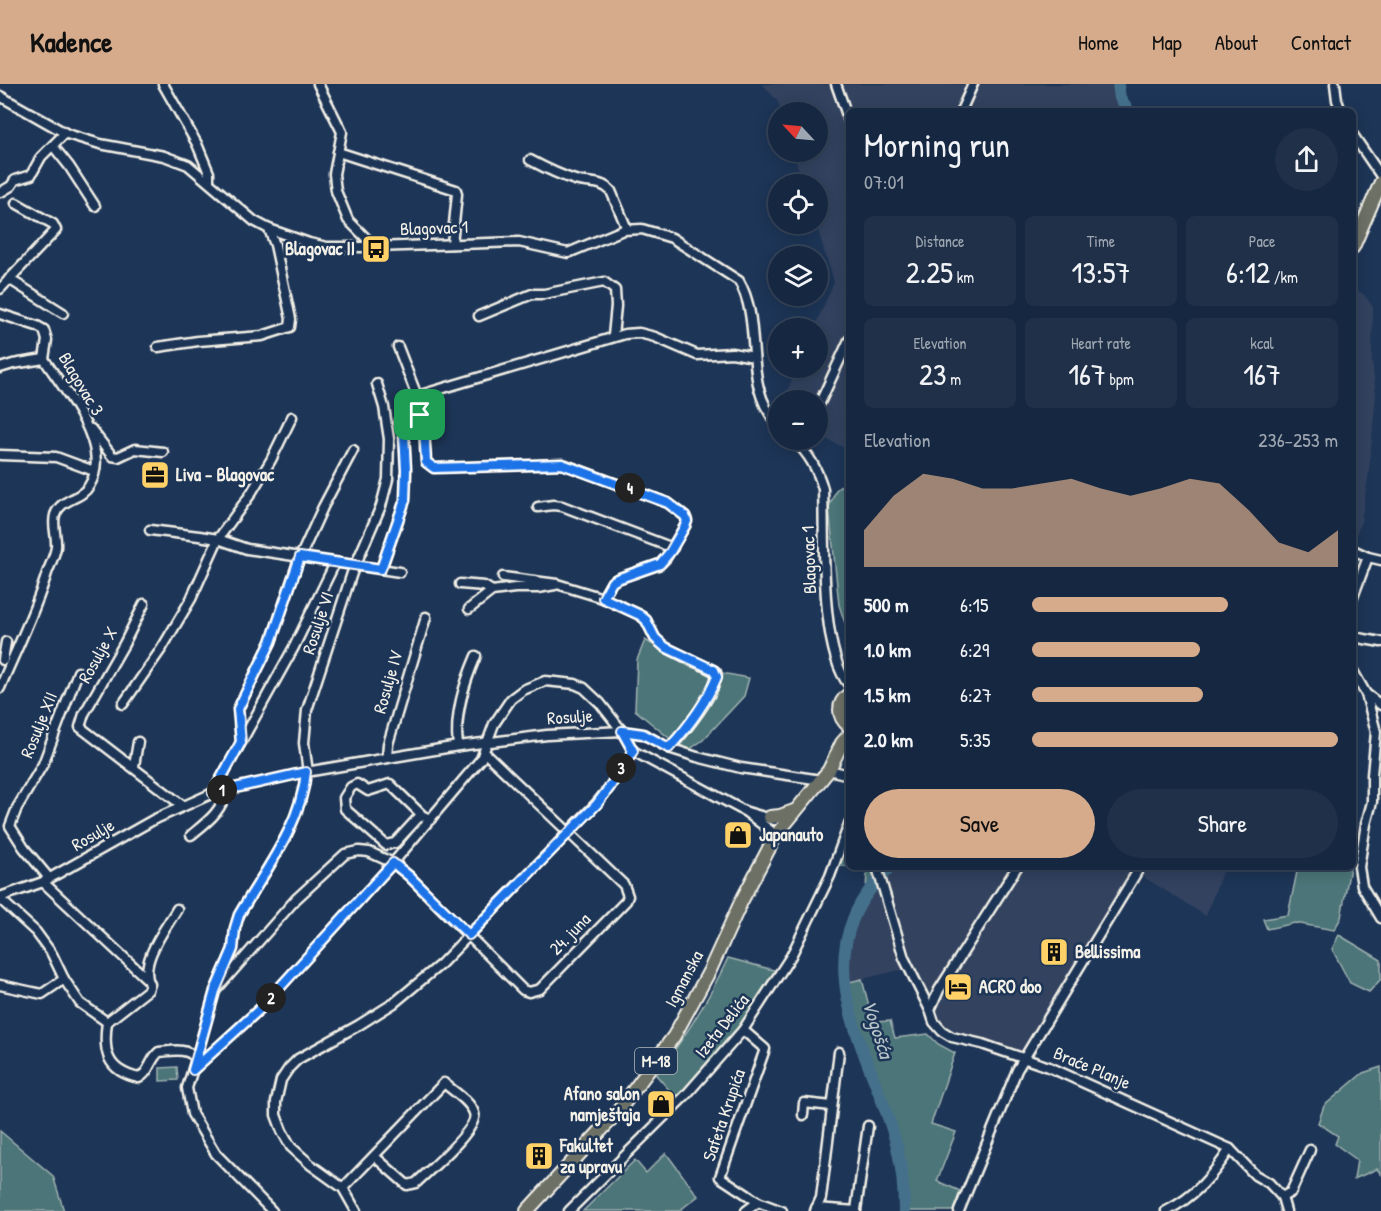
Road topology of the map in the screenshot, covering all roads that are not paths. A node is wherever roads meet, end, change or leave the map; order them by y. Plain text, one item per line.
1 (163, 84) edge
2 (318, 84) edge
3 (837, 84) edge
4 (973, 84) edge
5 (1335, 84) edge
6 (0, 96) edge
7 (962, 108) edge
8 (1340, 108) edge
9 (846, 112) edge
10 (64, 133) junction
11 (1356, 139) edge
12 (53, 146) junction
13 (338, 152) junction
14 (530, 160) dead end
15 (1381, 176) edge
16 (209, 182) junction
17 (1381, 182) edge
18 (1, 192) edge
19 (16, 203) dead end
20 (95, 206) dead end
21 (269, 229) junction
22 (627, 229) junction
23 (1356, 240) edge
24 (452, 244) junction
25 (375, 247) junction
26 (9, 279) junction
27 (0, 289) edge
28 (63, 313) dead end
29 (0, 314) edge
30 (479, 316) dead end
31 (613, 336) junction
32 (846, 346) edge
33 (158, 347) dead end
34 (398, 347) dead end
35 (754, 357) junction
36 (44, 359) junction
37 (0, 369) edge
38 (377, 384) dead end
39 (826, 390) edge
40 (417, 396) junction
41 (768, 409) edge
42 (420, 415) junction
43 (292, 417) dead end
44 (87, 424) junction
45 (353, 450) dead end
46 (804, 450) edge
47 (163, 452) dead end
48 (0, 455) edge
49 (94, 471) junction
50 (538, 507) dead end
51 (150, 530) dead end
52 (218, 539) junction
53 (673, 548) junction
54 (1356, 551) edge
55 (300, 557) junction
56 (1368, 557) junction
57 (1381, 560) edge
58 (335, 563) junction
59 (356, 565) junction
60 (381, 569) junction
61 (400, 572) dead end
62 (503, 577) dead end
63 (460, 584) dead end
64 (557, 584) junction
65 (1356, 589) edge
66 (492, 591) junction
67 (603, 598) junction
68 (144, 604) dead end
69 (469, 609) dead end
70 (426, 617) dead end
71 (1356, 638) edge
72 (6, 642) dead end
73 (1381, 642) edge
74 (476, 656) dead end
75 (4, 661) edge
76 (78, 672) dead end
77 (1356, 676) edge
78 (846, 682) edge
79 (0, 688) edge
80 (1366, 694) junction
81 (845, 698) edge
82 (123, 704) dead end
83 (1381, 705) edge
84 (845, 722) edge
85 (622, 731) junction
86 (845, 739) edge
87 (138, 742) dead end
88 (241, 742) junction
89 (487, 742) junction
90 (458, 746) junction
91 (669, 748) junction
92 (633, 751) junction
93 (484, 752) junction
94 (387, 758) junction
95 (134, 766) junction
96 (829, 770) junction
97 (307, 772) junction
98 (846, 774) edge
99 (821, 780) junction
100 (226, 789) junction
101 (213, 793) junction
102 (183, 806) junction
103 (795, 810) junction
104 (746, 812) junction
105 (427, 817) junction
106 (770, 817) junction
107 (780, 830) junction
108 (570, 832) junction
109 (846, 832) edge
110 (191, 835) dead end
111 (393, 863) junction
112 (878, 870) edge
113 (1015, 870) edge
114 (1138, 870) edge
115 (46, 880) junction
116 (0, 898) edge
117 (177, 909) dead end
118 (1381, 918) edge
119 (469, 935) junction
120 (146, 978) junction
121 (64, 980) junction
122 (0, 985) edge
123 (215, 991) junction
124 (930, 1010) junction
125 (107, 1022) junction
126 (743, 1030) junction
127 (839, 1052) dead end
128 (196, 1059) junction
129 (1026, 1059) junction
130 (193, 1070) junction
131 (832, 1106) junction
132 (803, 1115) dead end
133 (868, 1126) dead end
134 (1230, 1149) junction
135 (1310, 1149) dead end
136 (374, 1156) junction
137 (343, 1188) junction
138 (1282, 1197) junction
139 (758, 1202) junction
140 (815, 1209) edge
141 (856, 1210) edge
142 (272, 1211) edge
143 (356, 1211) edge
144 (527, 1211) edge
145 (569, 1211) edge
146 (746, 1211) edge
147 (782, 1211) edge
148 (959, 1211) edge
149 (1166, 1211) edge
150 (1286, 1211) edge

1 - 16 street
2 - 13 street
3 - 9 street
4 - 7 street
5 - 8 street
6 - 10 street, Blagovac 1
10 - 12 street
10 - 16 street, Blagovac 1
11 - 15 street
12 - 18 street
12 - 20 street
13 - 24 street
13 - 25 street
14 - 22 street
16 - 21 street, Blagovac 1
17 - 23 main road
19 - 26 street
21 - 25 street, Blagovac 1
21 - 33 street
22 - 24 street, Blagovac 1
22 - 35 street
24 - 25 street, Blagovac 1
26 - 27 street
26 - 28 street
29 - 36 street, Blagovac 3
30 - 31 street
31 - 35 street
31 - 40 street
32 - 39 street
34 - 40 street
35 - 41 street
36 - 37 street
36 - 44 street, Blagovac 3
38 - 59 street, Rosulje VI
40 - 42 street
42 - 53 street
42 - 60 street
43 - 52 street
44 - 47 street
44 - 49 street, Blagovac 3
45 - 55 street
46 - 78 street, Blagovac 1
48 - 49 street
49 - 75 street
50 - 53 street
51 - 52 street
52 - 55 street
52 - 82 street
53 - 67 street
54 - 56 street
55 - 58 street
55 - 88 street
56 - 57 street
56 - 65 street
58 - 59 street
58 - 88 street
59 - 60 street
59 - 97 street, Rosulje VI
60 - 61 street
62 - 64 street
63 - 66 street
64 - 66 street
64 - 67 street
66 - 69 street
67 - 91 street
68 - 95 street, Rosulje X
70 - 94 street, Rosulje IV
71 - 73 street
72 - 75 street
74 - 90 street
75 - 79 street
76 - 115 street, Rosulje XII
77 - 80 street
78 - 81 street
80 - 83 street
80 - 118 street
81 - 84 main road, M-18
84 - 86 main road, Igmanska / M-18
85 - 89 street, Rosulje
85 - 89 street
85 - 91 street, Rosulje
85 - 92 street
86 - 96 main road, Igmanska / M-18
87 - 95 street
88 - 101 street
89 - 90 street, Rosulje
89 - 93 street
90 - 94 street, Rosulje
91 - 99 street, Rosulje
92 - 104 street
92 - 108 street
93 - 105 street
93 - 108 street
94 - 97 street, Rosulje
95 - 102 street, Rosulje X
96 - 98 street
96 - 99 main road, Igmanska / M-18
97 - 100 street, Rosulje
97 - 123 street
99 - 103 main road, Igmanska / M-18
100 - 101 street, Rosulje
100 - 110 street
101 - 102 street, Rosulje
102 - 115 street, Rosulje
103 - 106 main road
103 - 107 main road, Igmanska / M-18
104 - 106 street
104 - 107 street
105 - 105 street
105 - 111 street
106 - 107 street
107 - 144 main road, Igmanska / M-18
108 - 119 street
108 - 119 street, 24. juna
109 - 126 street, Izeta Delića
111 - 119 street, 24. juna
111 - 123 street, 24. juna
111 - 130 street
112 - 124 street
113 - 124 street
114 - 129 street
115 - 116 street, Rosulje
115 - 120 street
116 - 121 street
117 - 120 street
119 - 137 street
120 - 125 street
121 - 122 street
121 - 125 street
123 - 128 street
124 - 129 street
125 - 128 street
126 - 139 street, Safeta Krupića
126 - 145 street, Izeta Delića
127 - 131 street
128 - 130 street
129 - 134 street, Braće Planje
129 - 148 street, Braće Planje
130 - 142 street
131 - 132 street
131 - 140 street
133 - 141 street
134 - 138 street, Braće Planje
134 - 149 street
135 - 138 street
136 - 136 street
136 - 137 street
137 - 143 street
138 - 150 street
139 - 146 street
139 - 147 street, Safeta Krupića
140 - 141 street

